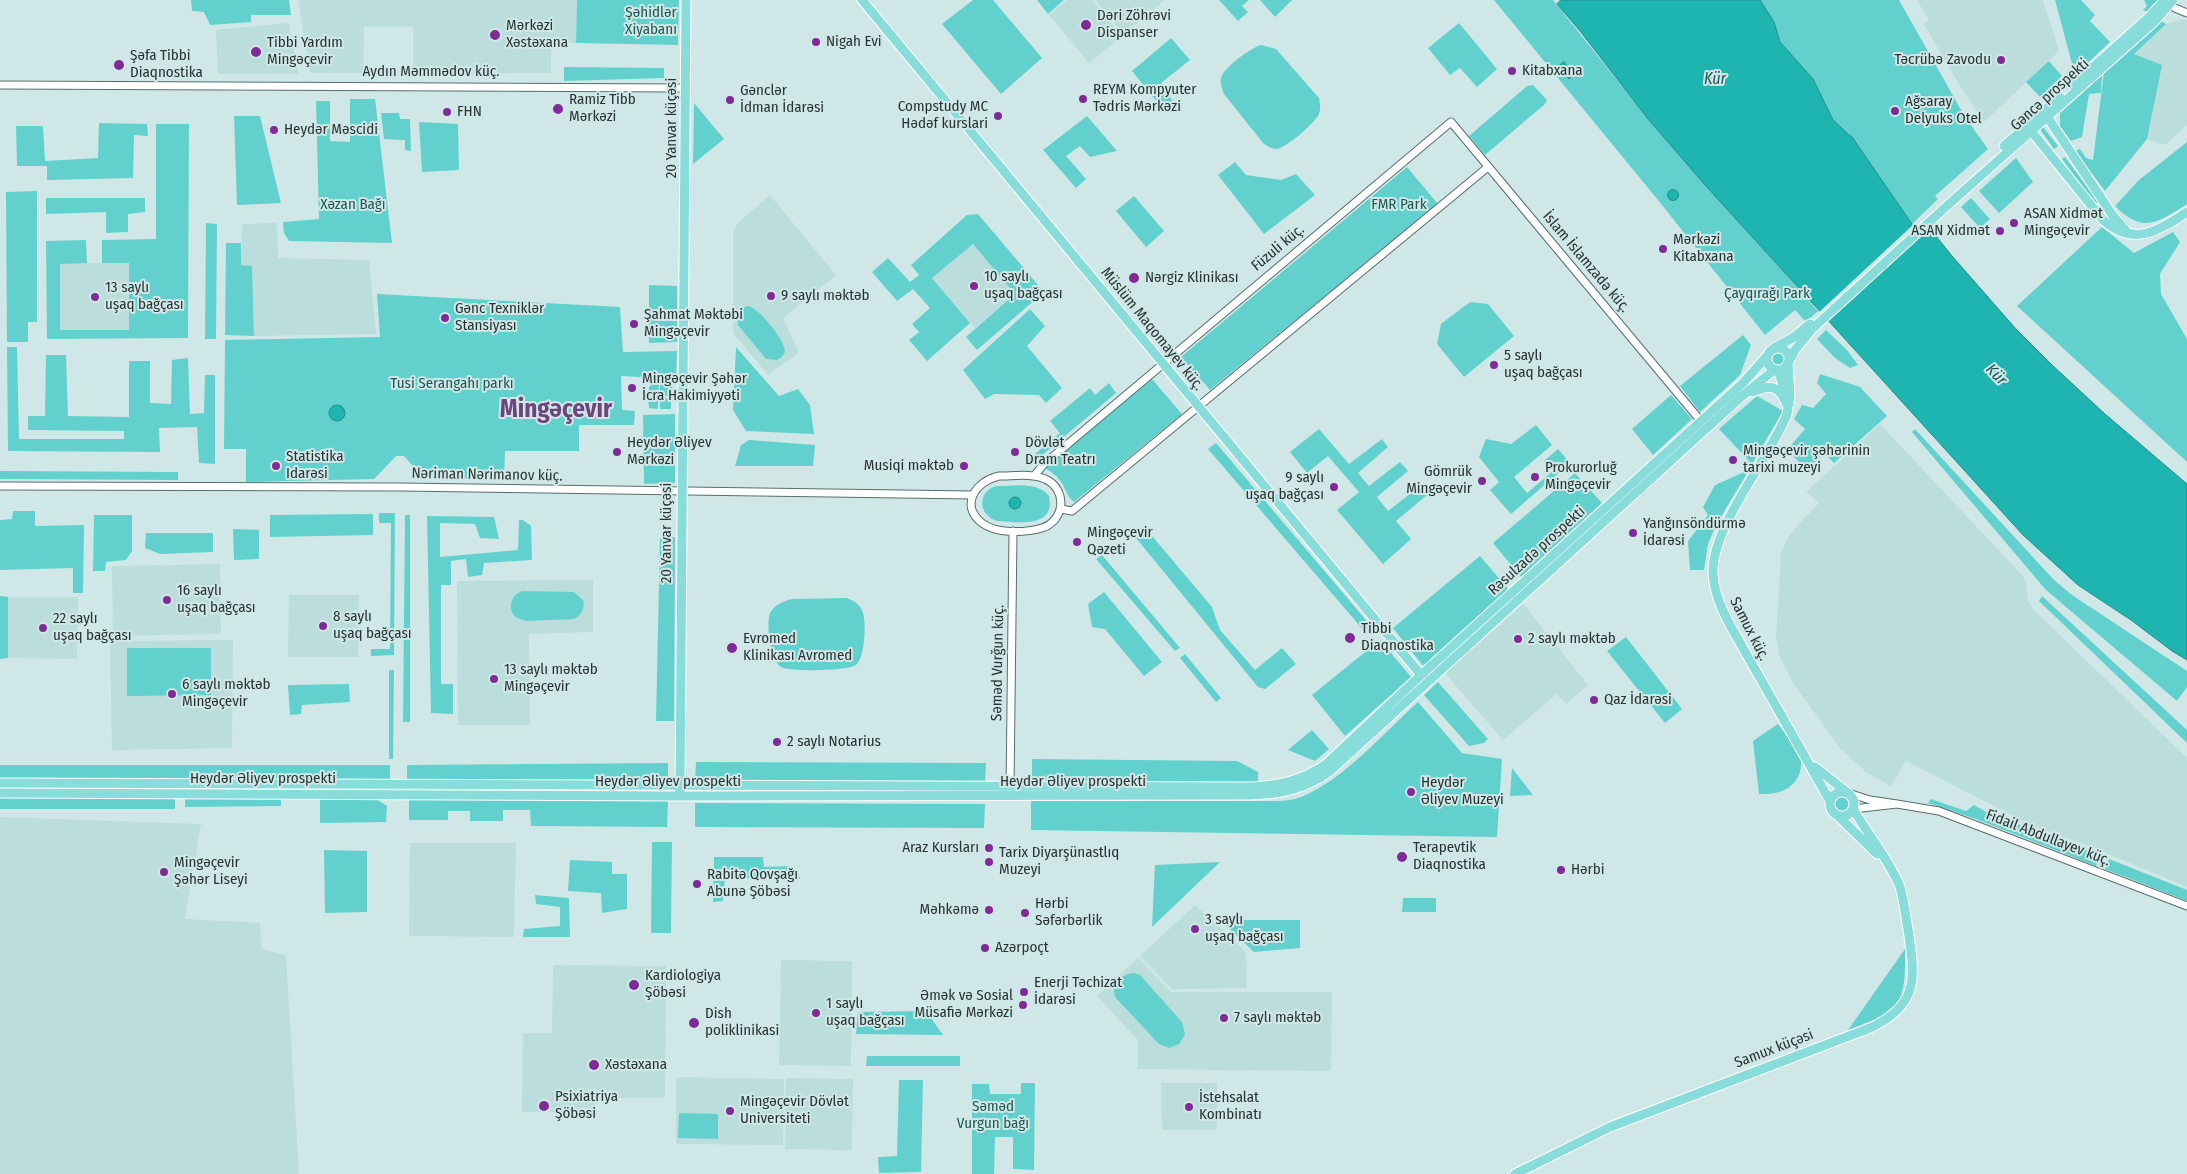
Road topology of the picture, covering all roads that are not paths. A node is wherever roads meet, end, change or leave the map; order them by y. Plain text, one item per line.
1 (686, 0) edge
2 (862, 0) edge
3 (2168, 1) edge
4 (2187, 13) edge
5 (0, 85) edge
6 (681, 88) dead end
7 (2045, 114) junction
8 (1451, 122) joint
9 (2029, 128) junction
10 (1488, 167) junction
11 (2187, 212) edge
12 (2129, 234) junction
13 (1810, 327) junction
14 (1774, 348) junction
15 (1767, 356) junction
16 (1788, 363) junction
17 (1162, 364) junction
18 (1776, 370) junction
19 (1741, 397) junction
20 (1198, 407) junction
21 (1788, 407) junction
22 (1700, 420) junction
23 (1034, 476) junction
24 (0, 486) edge
25 (681, 491) junction
26 (973, 496) junction
27 (1061, 509) junction
28 (1013, 531) junction
29 (1421, 675) junction
30 (1809, 762) junction
31 (1328, 768) junction
32 (0, 783) edge
33 (680, 786) junction
34 (1010, 787) junction
35 (0, 793) edge
36 (1848, 793) junction
37 (680, 796) junction
38 (1010, 797) junction
39 (1830, 801) junction
40 (1897, 804) junction
41 (1853, 809) junction
42 (1837, 815) junction
43 (1886, 863) junction
44 (2187, 906) edge
45 (1515, 1174) edge

1 - 25 main road, 20 Yanvar küçəsi
2 - 17 main road, Müslüm Maqomayev küç.
3 - 4 street
3 - 7 main road, Gəncə prospekti
5 - 6 street, Aydın Məmmədov küç.
7 - 9 main road, Gəncə prospekti
7 - 12 main road
8 - 10 street, İslam İslamzadə küç.
8 - 17 street, Füzuli küç.
9 - 12 main road
9 - 13 main road, Gəncə prospekti
10 - 20 street
10 - 22 street, İslam İslamzadə küç.
11 - 12 main road
13 - 14 main road
13 - 16 main road
14 - 15 main road
14 - 16 main road
15 - 18 main road
15 - 22 main road, Rəsulzadə prospekti
16 - 18 main road
16 - 21 main road, Samux küç.
17 - 20 main road, Müslüm Maqomayev küç.
17 - 23 street, Füzuli küç.
18 - 19 main road, Rəsulzadə prospekti
18 - 21 main road
19 - 21 main road
19 - 31 main road, Rəsulzadə prospekti
20 - 27 street
20 - 29 main road, Müslüm Maqomayev küç.
21 - 30 main road, Samux küç.
22 - 29 main road, Rəsulzadə prospekti
23 - 26 street
23 - 27 street
24 - 25 street, Nəriman Nərimanov küç.
25 - 26 street, Nəriman Nərimanov küç.
25 - 33 main road, 20 Yanvar küçəsi
26 - 28 street
27 - 28 street
28 - 34 street, Səməd Vurğun küç.
29 - 31 main road, Rəsulzadə prospekti
30 - 36 main road
30 - 39 main road, Samux küç.
31 - 34 main road, Heydər Əliyev prospekti
31 - 38 main road, Heydər Əliyev prospekti
32 - 33 main road, Heydər Əliyev prospekti
33 - 34 main road, Heydər Əliyev prospekti
33 - 37 main road, 20 Yanvar küçəsi
34 - 38 street, Səməd Vurğun küç.
35 - 37 main road, Heydər Əliyev prospekti
36 - 39 main road
36 - 40 street
36 - 41 main road
37 - 38 main road, Heydər Əliyev prospekti
39 - 42 main road
40 - 41 street
40 - 44 street, Fidail Abdullayev küç.
41 - 42 main road
41 - 43 main road
42 - 43 main road
43 - 45 main road, Samux küçəsi

